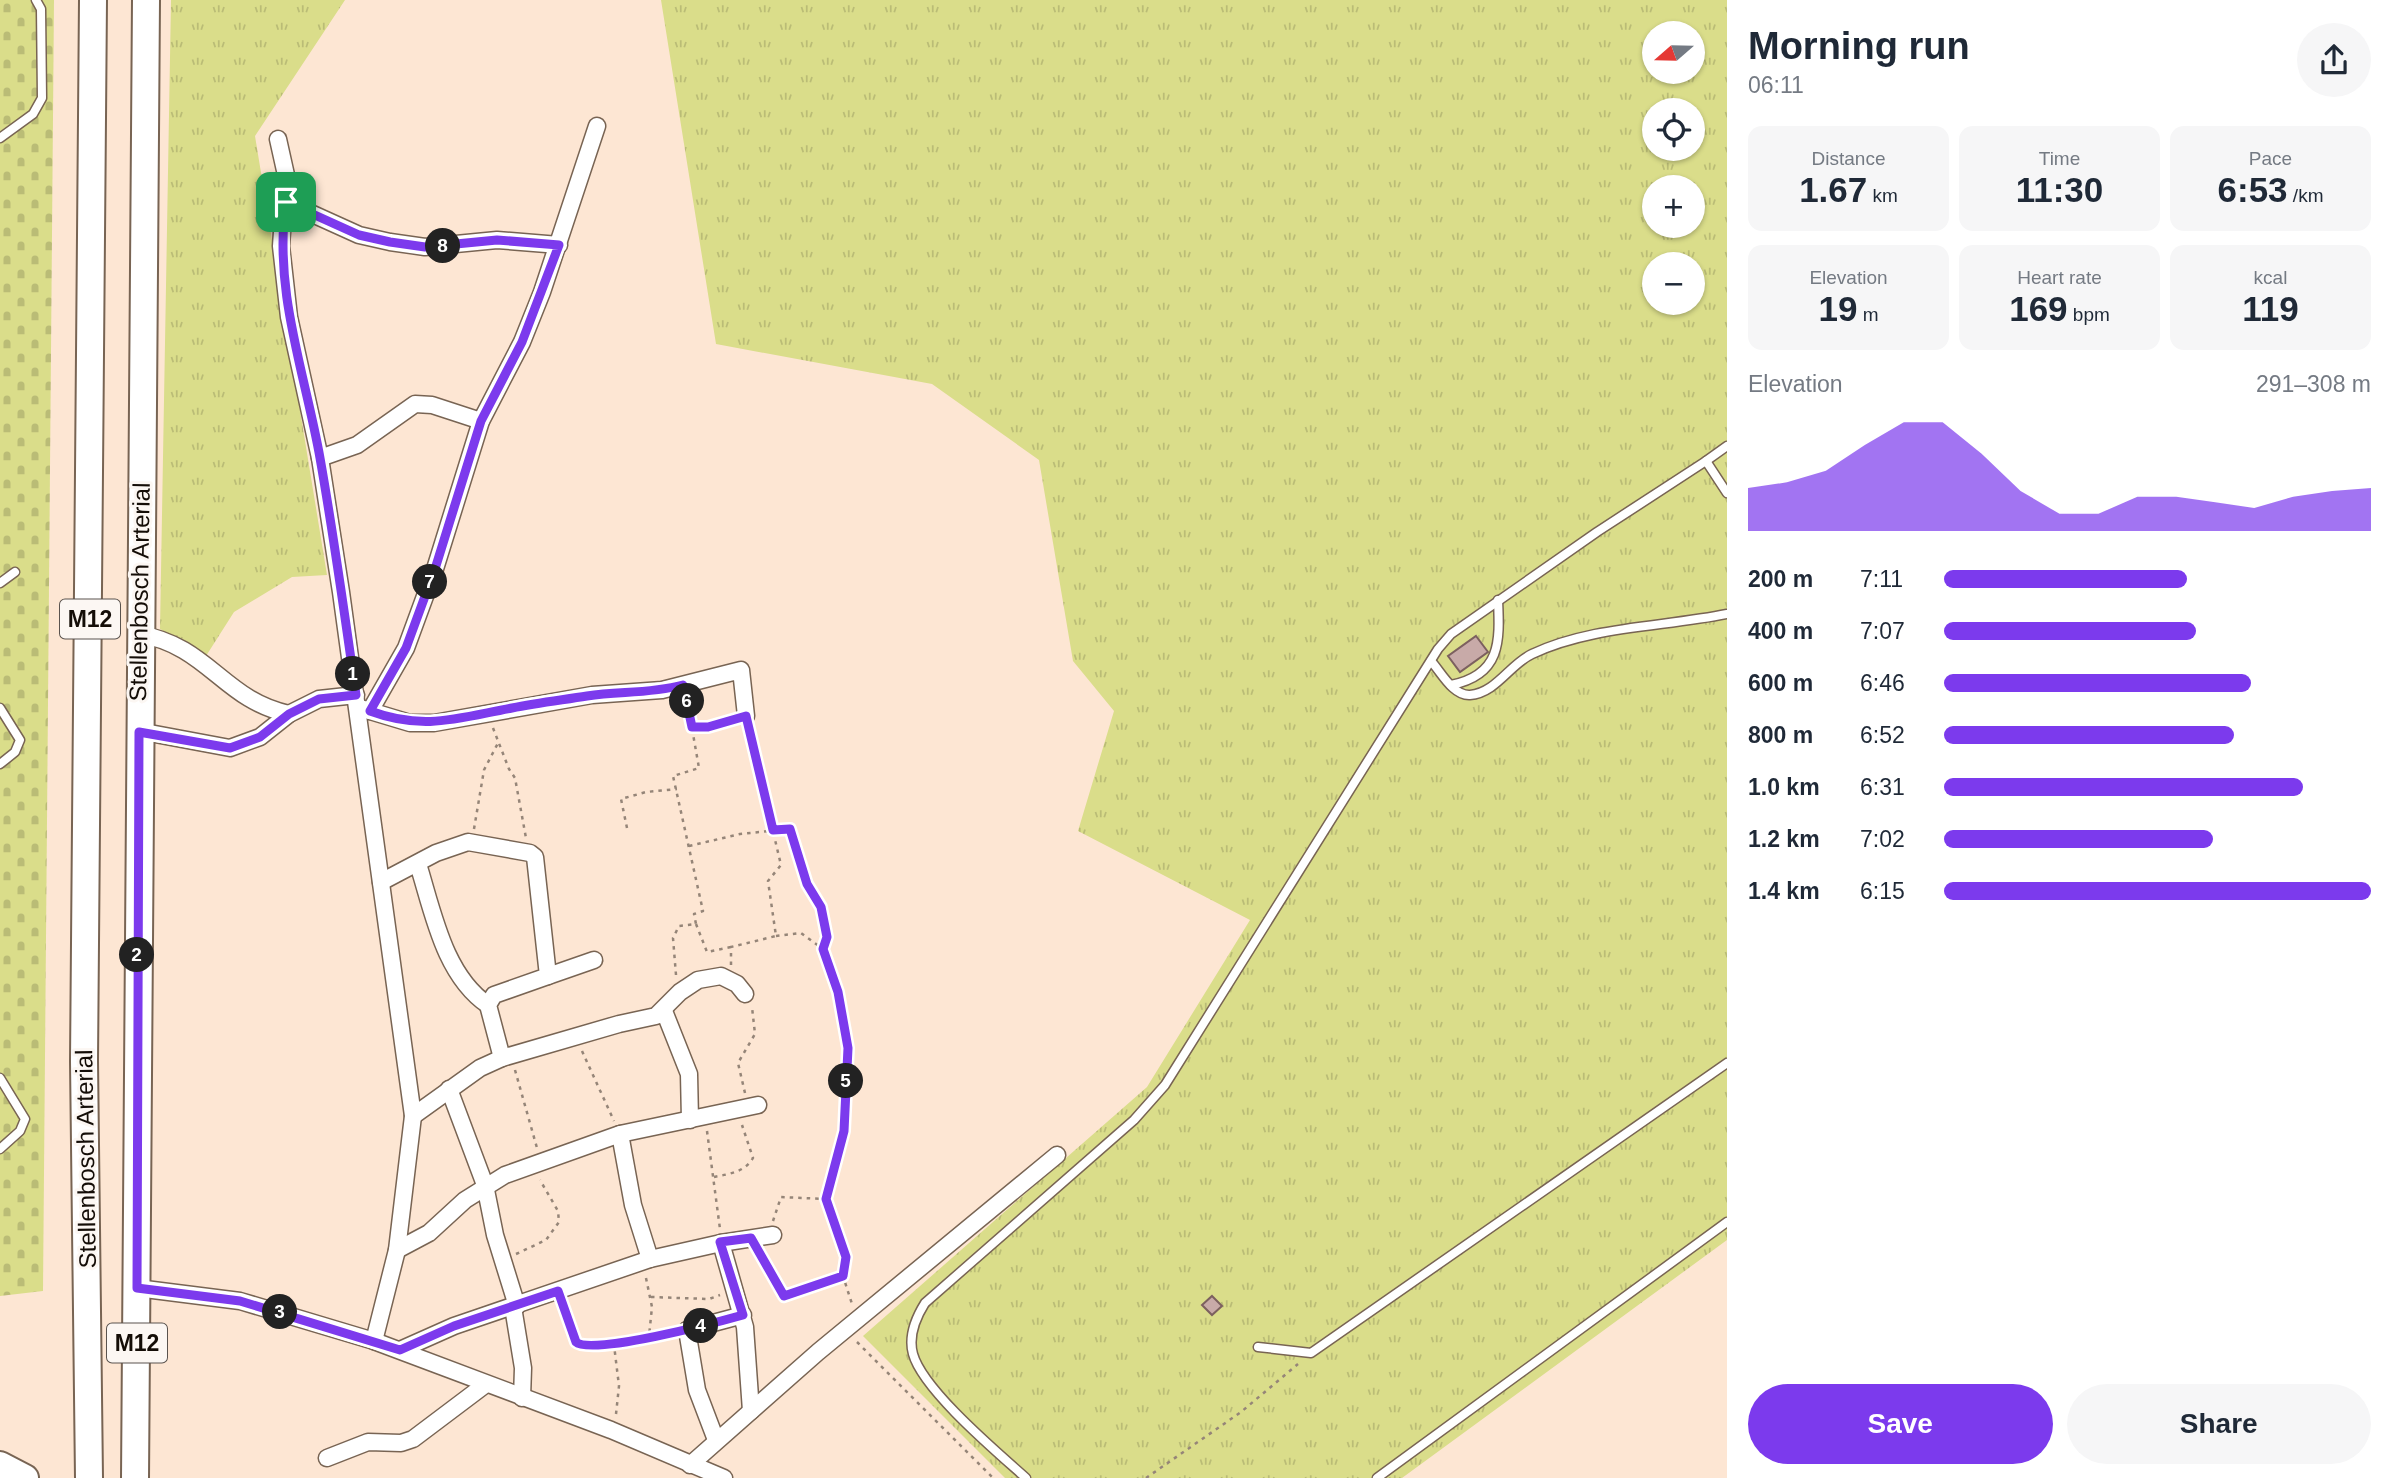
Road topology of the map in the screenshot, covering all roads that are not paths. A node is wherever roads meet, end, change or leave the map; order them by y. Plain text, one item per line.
1 (36, 0) edge
2 (93, 0) edge
3 (146, 0) edge
4 (597, 127) dead end
5 (0, 138) edge
6 (278, 139) dead end
7 (286, 202) junction
8 (559, 245) junction
9 (481, 421) junction
10 (1727, 446) edge
11 (320, 458) junction
12 (1706, 461) junction
13 (1727, 493) edge
14 (15, 572) dead end
15 (0, 583) edge
16 (1498, 600) junction
17 (1727, 614) edge
18 (139, 634) junction
19 (1431, 661) junction
20 (1451, 685) junction
21 (361, 704) junction
22 (0, 708) edge
23 (289, 714) junction
24 (746, 716) road end
25 (139, 732) junction
26 (0, 764) edge
27 (418, 864) junction
28 (381, 882) junction
29 (594, 960) dead end
30 (548, 976) junction
31 (746, 994) road end
32 (488, 1005) junction
33 (664, 1011) junction
34 (502, 1058) junction
35 (1727, 1063) edge
36 (0, 1078) edge
37 (449, 1089) junction
38 (758, 1105) dead end
39 (413, 1116) junction
40 (698, 1118) junction
41 (620, 1134) junction
42 (0, 1149) edge
43 (1057, 1155) dead end
44 (485, 1185) junction
45 (1727, 1222) edge
46 (773, 1235) road end
47 (720, 1242) junction
48 (397, 1250) junction
49 (646, 1260) junction
50 (137, 1288) junction
51 (515, 1306) junction
52 (743, 1315) junction
53 (374, 1340) junction
54 (1258, 1347) dead end
55 (400, 1350) junction
56 (486, 1384) junction
57 (522, 1398) junction
58 (751, 1411) junction
59 (716, 1440) junction
60 (327, 1458) dead end
61 (0, 1465) edge
62 (690, 1465) junction
63 (25, 1478) edge
64 (89, 1478) edge
65 (135, 1478) edge
66 (724, 1478) edge
67 (1026, 1478) edge
68 (1377, 1478) edge

1 - 5 lane
2 - 64 main road, Stellenbosch Arterial / M12
3 - 18 main road, Stellenbosch Arterial / M12
4 - 8 street
6 - 7 street
7 - 8 street
7 - 11 street
8 - 9 street
9 - 11 street
9 - 21 street
10 - 12 lane
11 - 21 street
12 - 13 lane
12 - 16 lane
14 - 15 lane
16 - 19 lane
16 - 20 lane
17 - 20 lane
18 - 23 street
18 - 25 main road, Stellenbosch Arterial / M12
19 - 20 lane
19 - 67 lane
21 - 23 street
21 - 24 street
21 - 28 street
22 - 26 lane
23 - 25 street
25 - 50 main road, Stellenbosch Arterial / M12
27 - 28 street
27 - 30 street
27 - 32 street
28 - 39 street
29 - 30 street
30 - 32 street
31 - 33 street
32 - 34 street
33 - 34 street
33 - 40 street
34 - 37 street
35 - 54 lane
36 - 42 lane
37 - 39 street
37 - 44 street
38 - 40 street
39 - 48 street
40 - 41 street
41 - 44 street
41 - 49 street
43 - 58 street
44 - 48 street
44 - 51 street
45 - 68 lane
46 - 47 street
47 - 49 street
47 - 52 street
48 - 53 street
49 - 51 street
50 - 53 street
50 - 65 main road, Stellenbosch Arterial / M12
51 - 55 street
51 - 57 street
52 - 58 street
52 - 59 street
53 - 55 street
55 - 56 street
56 - 57 street
56 - 60 street
57 - 62 street
58 - 59 street
59 - 62 street
61 - 63 main road
62 - 66 street

